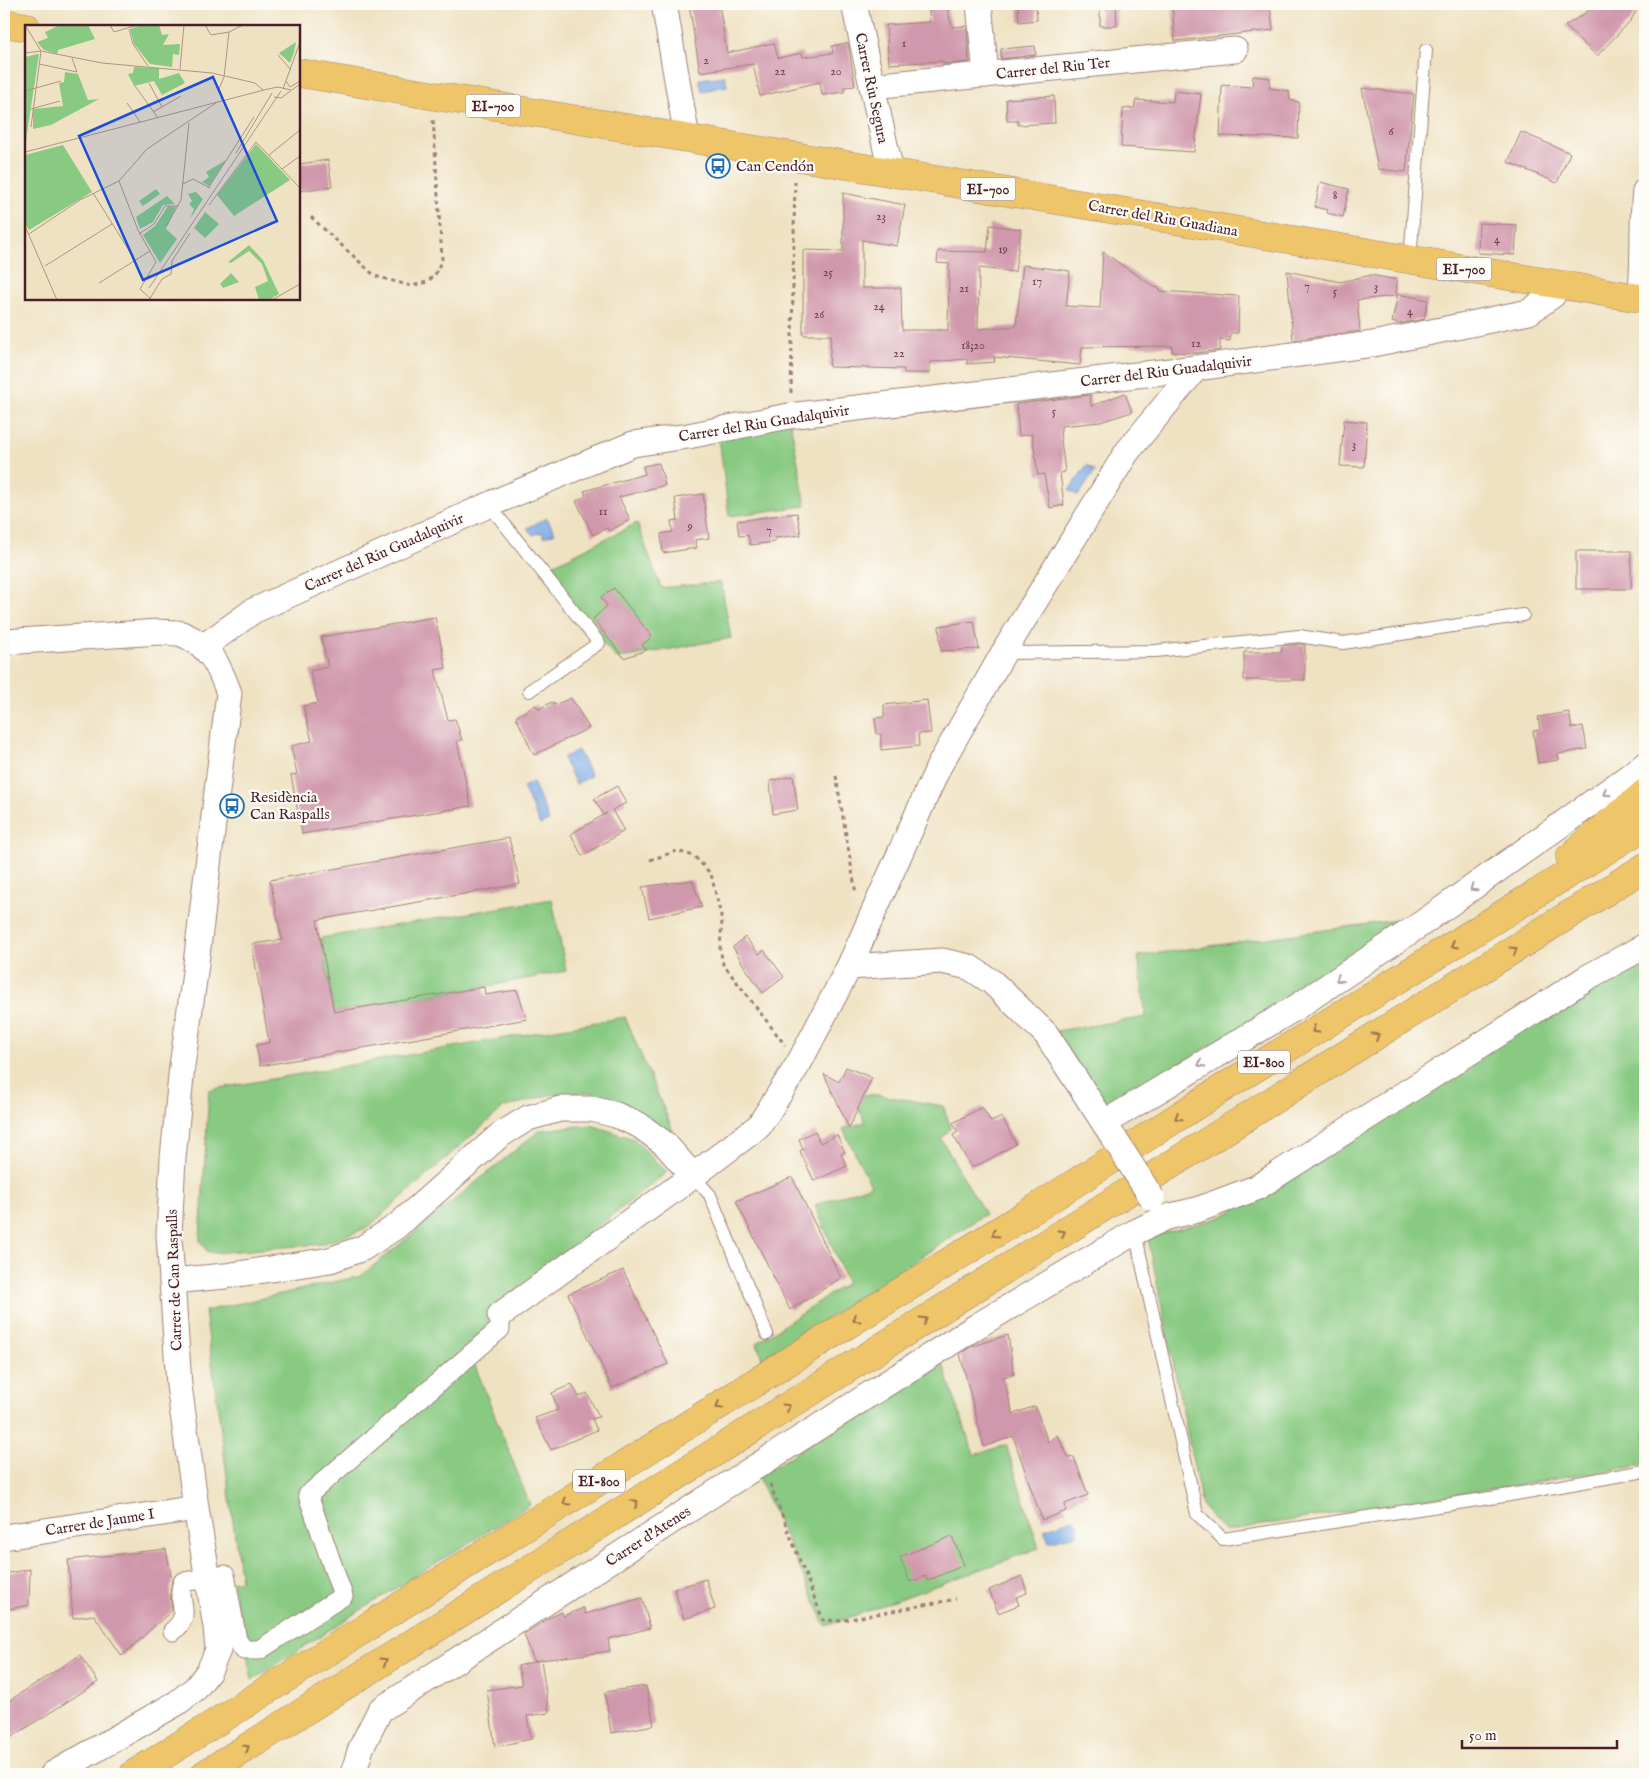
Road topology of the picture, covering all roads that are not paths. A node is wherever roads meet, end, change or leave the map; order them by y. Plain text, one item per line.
1 (664, 4) edge
2 (854, 4) edge
3 (979, 4) edge
4 (4, 23) edge
5 (25, 27) edge
6 (1235, 50) dead end
7 (1426, 50) dead end
8 (300, 73) edge
9 (986, 75) junction
10 (872, 86) junction
11 (687, 138) junction
12 (891, 172) junction
13 (1645, 191) edge
14 (1410, 260) junction
15 (1555, 285) junction
16 (1642, 299) edge
17 (1196, 368) junction
18 (489, 505) junction
19 (1523, 614) dead end
20 (4, 642) edge
21 (203, 647) junction
22 (1004, 653) junction
23 (529, 691) dead end
24 (1645, 765) edge
25 (1645, 793) edge
26 (1645, 826) edge
27 (1645, 867) edge
28 (1645, 886) edge
29 (1495, 919) junction
30 (1554, 925) junction
31 (1645, 946) edge
32 (849, 967) junction
33 (1108, 1129) junction
34 (693, 1176) junction
35 (1160, 1208) junction
36 (1135, 1232) junction
37 (172, 1281) junction
38 (500, 1315) joint
39 (767, 1334) dead end
40 (1645, 1471) edge
41 (196, 1508) junction
42 (5, 1529) edge
43 (208, 1578) junction
44 (173, 1631) dead end
45 (53, 1774) edge
46 (134, 1774) edge
47 (205, 1774) edge
48 (353, 1774) edge

1 - 11 street
2 - 10 street, Carrer Riu Segura
3 - 9 street
4 - 5 main road
6 - 9 street, Carrer del Riu Ter
7 - 14 lane
8 - 11 main road, EI-700
9 - 10 street, Carrer del Riu Ter
10 - 12 street, Carrer Riu Segura
11 - 12 main road, Carrer del Riu Guadiana / EI-700
12 - 14 main road, Carrer del Riu Guadiana / EI-700
13 - 16 street
14 - 15 main road, Carrer del Riu Guadiana / EI-700
15 - 16 main road, Carrer del Riu Guadiana / EI-700
15 - 17 street, Carrer del Riu Guadalquivir
17 - 18 street, Carrer del Riu Guadalquivir
17 - 22 street
18 - 21 street, Carrer del Riu Guadalquivir
18 - 23 lane
19 - 22 lane
20 - 21 street
21 - 37 street, Carrer de Can Raspalls
22 - 32 street
24 -> 33 street
25 - 29 main road, EI-800
26 - 29 main road, EI-800
27 - 30 main road, EI-800
28 - 30 main road, EI-800
29 -> 46 main road, EI-800
47 -> 30 main road, EI-800
31 - 35 street, Carrer d'Atenes
32 - 33 street
32 - 34 street
33 - 35 street, bridge
34 - 37 street
34 - 38 street
34 - 39 lane
35 - 36 street, Carrer d'Atenes
36 - 40 lane
36 - 48 street, Carrer d'Atenes
37 - 41 street, Carrer de Can Raspalls
38 - 43 street
41 - 42 street, Carrer de Jaume I
41 - 43 street, Carrer de Can Raspalls
43 - 44 street
43 - 45 street, Carrer de Can Raspalls

